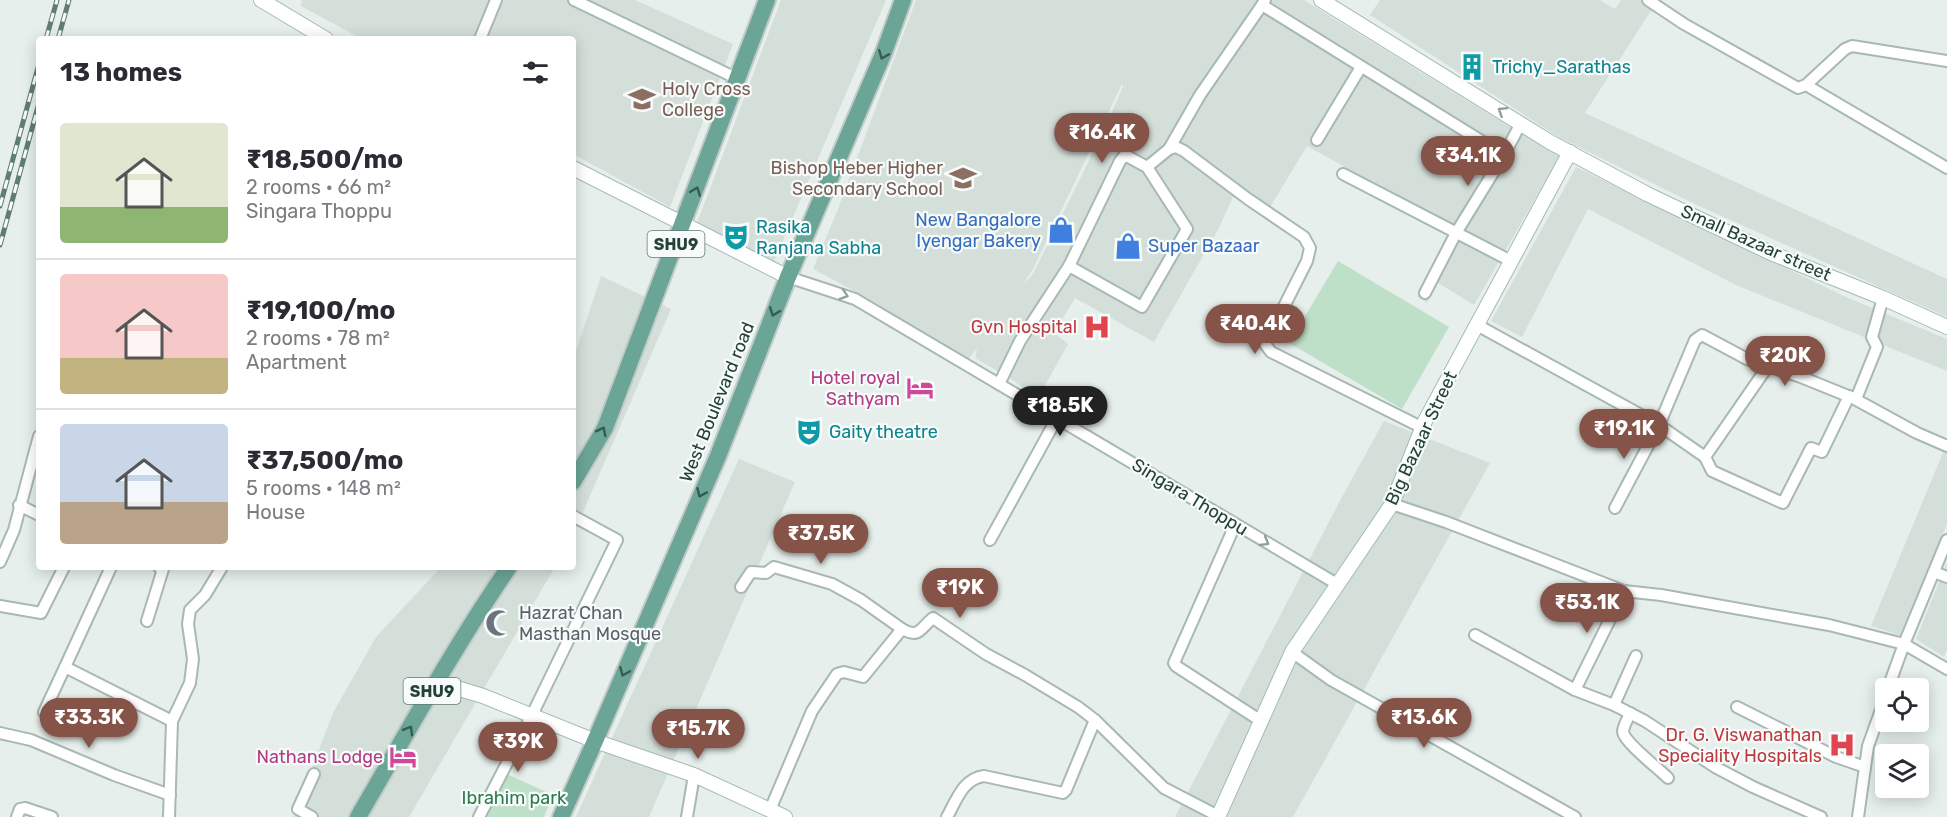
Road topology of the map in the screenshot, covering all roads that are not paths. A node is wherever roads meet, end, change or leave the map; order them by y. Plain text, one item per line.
1 (261, 0) edge
2 (496, 0) edge
3 (574, 0) edge
4 (767, 0) edge
5 (903, 0) edge
6 (1321, 0) edge
7 (1648, 0) edge
8 (1263, 2) edge
9 (321, 36) edge
10 (481, 36) edge
11 (1947, 61) edge
12 (1361, 67) junction
13 (738, 79) junction
14 (1806, 85) junction
15 (1521, 123) junction
16 (1317, 140) dead end
17 (1169, 149) junction
18 (1570, 152) junction
19 (1504, 155) junction
20 (1147, 167) junction
21 (1947, 168) edge
22 (576, 170) edge
23 (1343, 174) dead end
24 (684, 224) junction
25 (1456, 233) junction
26 (1511, 261) junction
27 (1069, 266) junction
28 (788, 277) junction
29 (1425, 293) dead end
30 (1883, 298) junction
31 (1477, 325) junction
32 (1947, 327) edge
33 (1768, 366) junction
34 (999, 384) junction
35 (1852, 398) junction
36 (1057, 418) junction
37 (1659, 425) junction
38 (1423, 428) junction
39 (36, 446) edge
40 (1947, 446) edge
41 (1706, 457) junction
42 (576, 477) edge
43 (1392, 504) junction
44 (19, 505) junction
45 (1615, 508) dead end
46 (36, 514) edge
47 (576, 518) edge
48 (1235, 525) junction
49 (990, 540) dead end
50 (1947, 540) edge
51 (0, 562) edge
52 (62, 570) edge
53 (110, 570) edge
54 (163, 570) edge
55 (220, 570) edge
56 (507, 570) edge
57 (1934, 572) junction
58 (1947, 577) edge
59 (1337, 584) junction
60 (741, 587) dead end
61 (1624, 591) junction
62 (0, 606) edge
63 (147, 621) dead end
64 (902, 629) junction
65 (1475, 635) dead end
66 (1904, 644) junction
67 (1292, 652) junction
68 (1636, 656) dead end
69 (65, 667) junction
70 (1947, 669) edge
71 (1892, 678) edge
72 (437, 682) junction
73 (1575, 690) junction
74 (1614, 705) junction
75 (1737, 707) dead end
76 (44, 712) dead end
77 (1630, 713) junction
78 (532, 715) junction
79 (1095, 720) junction
80 (172, 721) junction
81 (1261, 721) junction
82 (1875, 727) edge
83 (0, 733) edge
84 (595, 741) junction
85 (1865, 767) junction
86 (314, 774) dead end
87 (694, 775) junction
88 (1668, 778) dead end
89 (170, 795) junction
90 (770, 810) junction
91 (17, 817) edge
92 (52, 817) edge
93 (169, 817) edge
94 (312, 817) edge
95 (358, 817) edge
96 (479, 817) edge
97 (561, 817) edge
98 (687, 817) edge
99 (785, 817) edge
100 (947, 817) edge
101 (1218, 817) edge
102 (1575, 817) edge
103 (1821, 817) edge
104 (1858, 817) edge

1 - 9 street
2 - 10 street
3 - 13 street
4 - 13 main road, SHU9
5 -> 28 main road, West Boulevard road
15 -> 6 street, Small Bazaar street
7 - 14 street
8 - 12 street
8 - 17 street
11 - 14 street
12 - 16 street
12 - 19 street
24 -> 13 main road, SHU9
14 - 21 street
15 - 18 street, Small Bazaar street
15 - 19 street
17 - 20 street
17 - 38 street
18 - 26 street, Big Bazaar Street
18 - 30 street, Small Bazaar street
19 - 25 street
20 - 27 street
20 - 27 street
22 - 24 street
23 - 25 street
24 - 28 street
42 -> 24 main road, SHU9
25 - 26 street
25 - 29 street
26 - 31 street, Big Bazaar Street
27 - 34 street
28 -> 34 street, Singara Thoppu
28 -> 84 main road, West Boulevard road
30 - 32 street, Small Bazaar street
30 - 35 street
31 - 37 street
31 - 38 street, Big Bazaar Street
33 - 35 street
33 - 37 street
33 - 41 street
34 - 36 street, Singara Thoppu
35 - 40 street
35 - 41 street
36 - 48 street, Singara Thoppu
36 - 49 street
37 - 41 street
37 - 45 street
38 - 43 street, Big Bazaar Street
39 - 44 street
43 - 59 street, Big Bazaar Street
43 - 61 street
44 - 46 street
44 - 51 street
47 - 78 street
48 -> 59 street, Singara Thoppu
48 - 81 street
50 - 57 street
52 - 62 street
53 - 69 street
54 - 63 street
55 - 80 street
56 - 72 main road, SHU9
57 - 58 street
57 - 66 street
59 - 67 street, Big Bazaar Street
60 - 64 street
61 - 66 street
61 - 73 street
64 - 79 street
64 - 90 street
65 - 73 street
66 - 70 street
66 - 71 street
67 - 81 street, Big Bazaar Street
67 - 102 street
68 - 74 street
69 - 76 street
69 - 80 street
72 - 78 street
95 -> 72 main road, SHU9
73 - 74 street
74 - 77 street
75 - 85 street
77 - 88 street
77 - 103 street
78 - 84 street
78 - 96 street
79 - 100 street
79 - 101 street
80 - 89 street
81 - 101 street, Big Bazaar Street
82 - 85 street
83 - 89 street
84 - 87 street
84 - 97 main road, West Boulevard road
85 - 104 street
86 - 94 street
87 - 90 street
87 - 98 street
89 - 93 street
90 - 99 street
91 - 92 street

